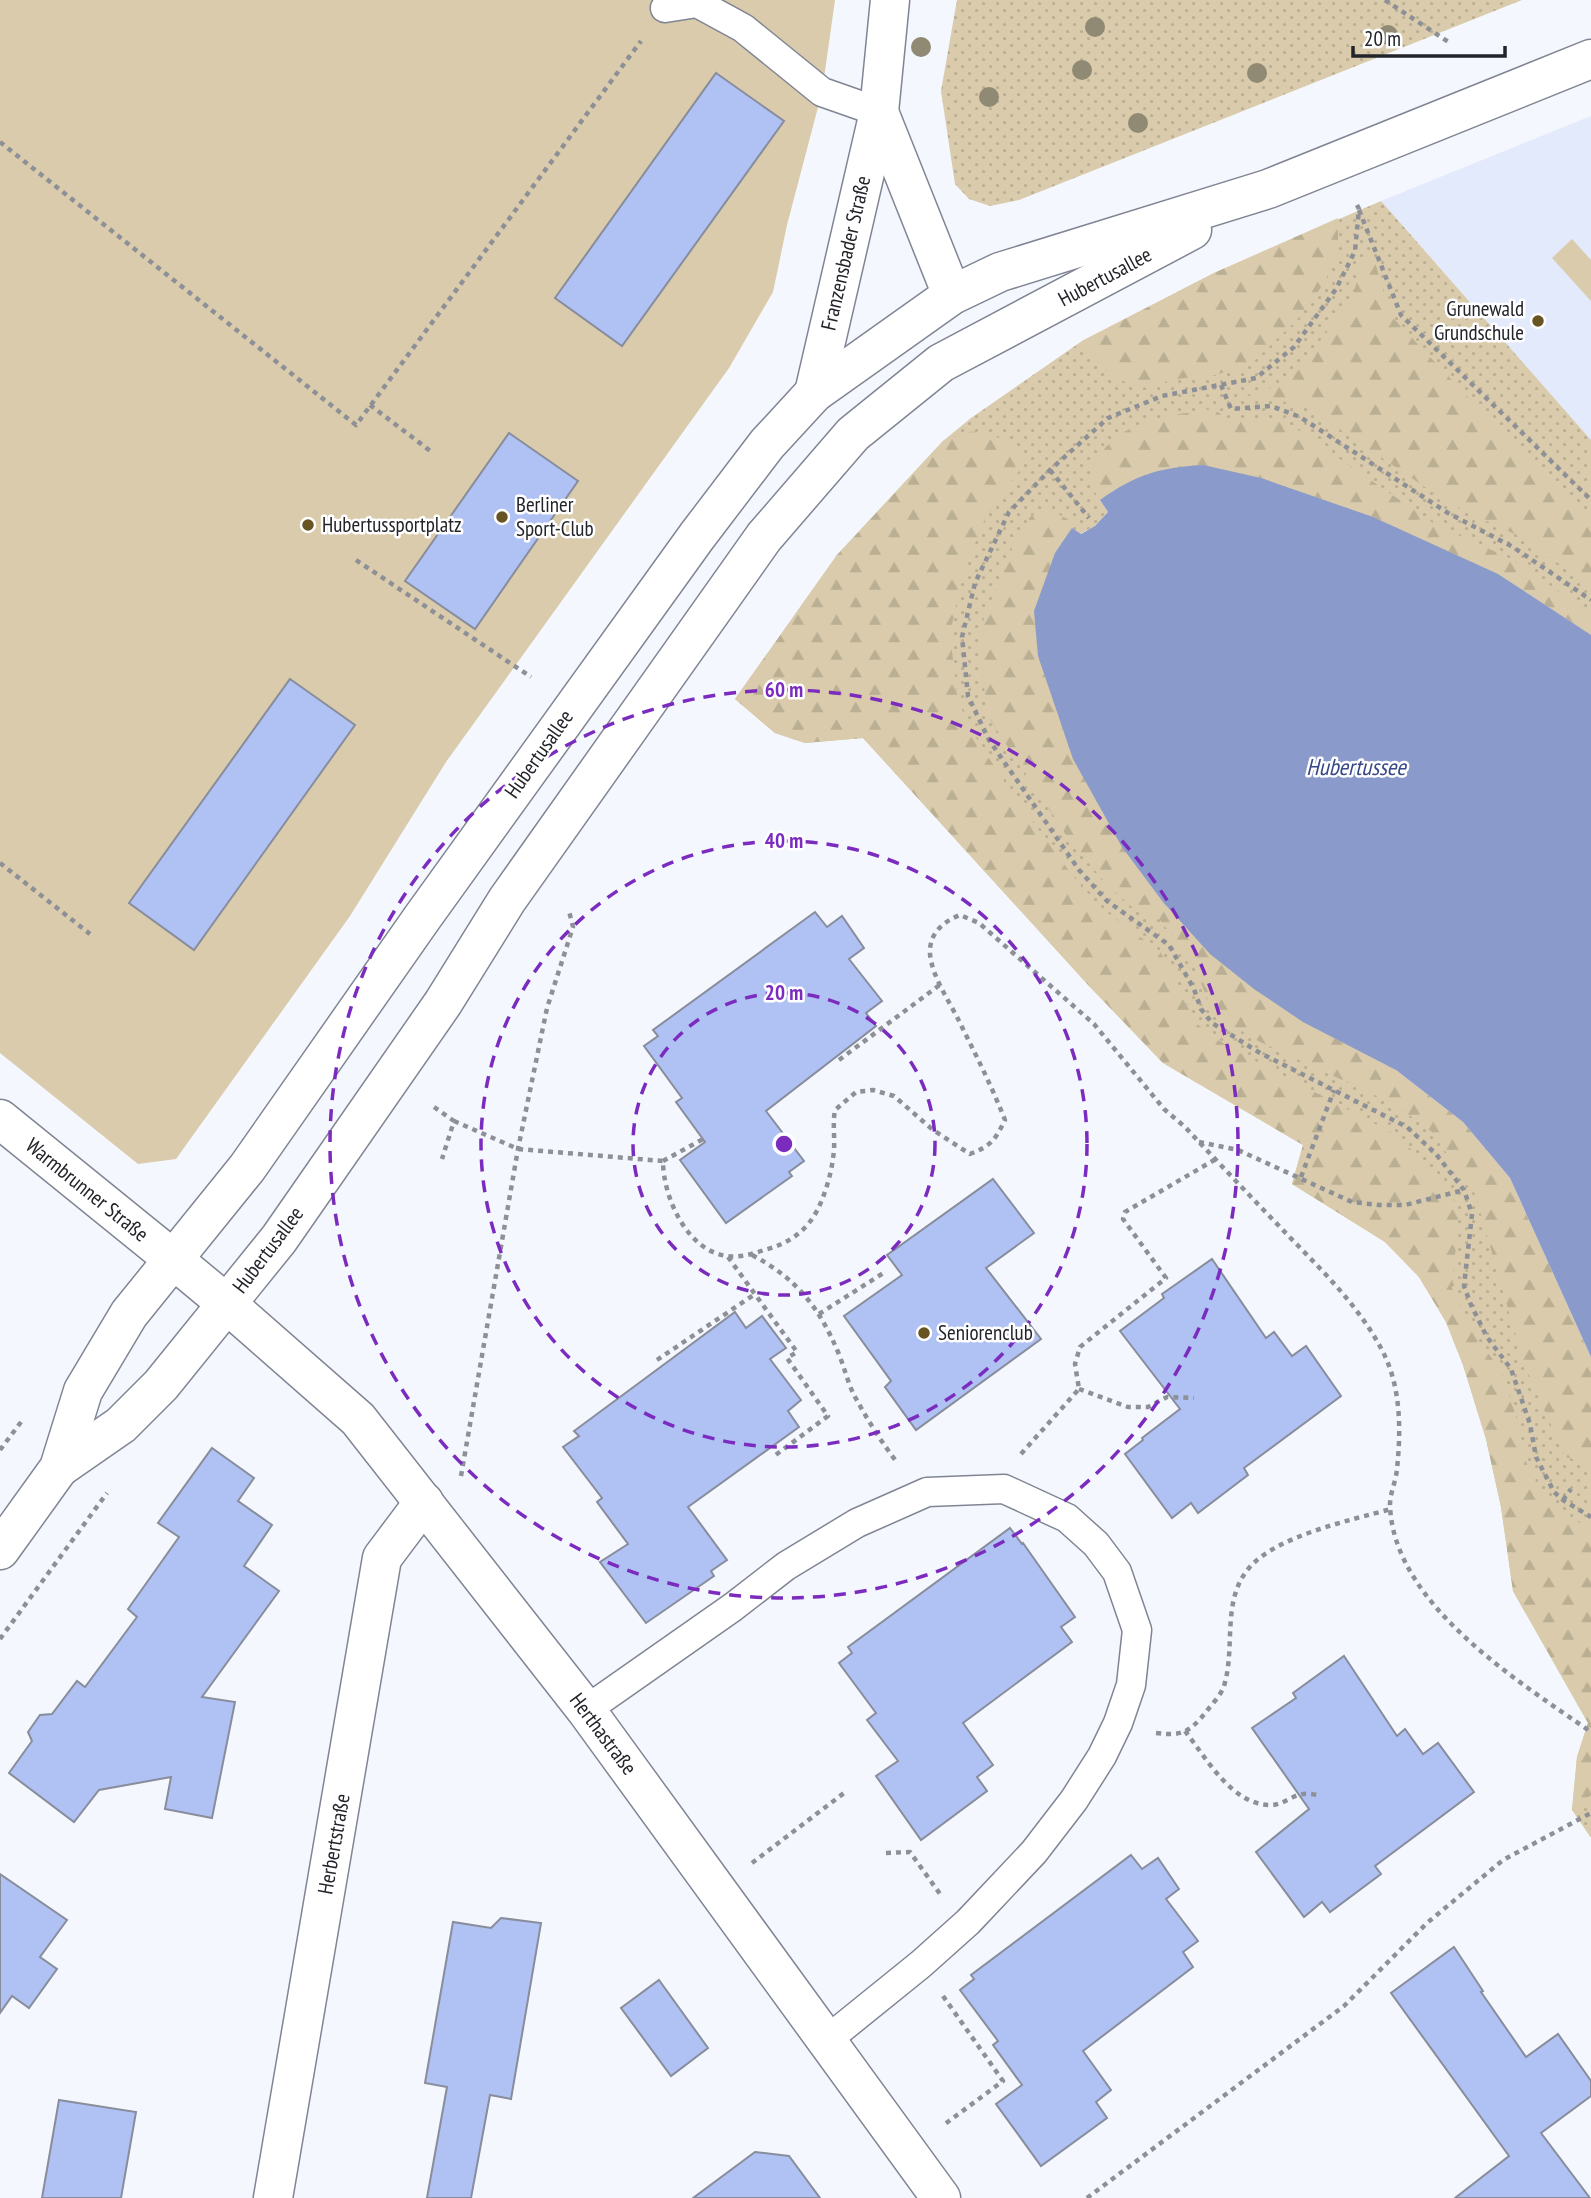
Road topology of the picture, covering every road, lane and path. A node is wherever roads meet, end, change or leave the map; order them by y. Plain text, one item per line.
1 (890, 0) edge
2 (1385, 0) edge
3 (665, 8) joint
4 (1450, 43) dead end
5 (1591, 59) edge
6 (879, 112) junction
7 (0, 142) edge
8 (1268, 189) junction
9 (952, 295) junction
10 (941, 363) junction
11 (1221, 385) junction
12 (814, 393) junction
13 (370, 405) junction
14 (433, 453) dead end
15 (1050, 470) junction
16 (1591, 500) edge
17 (1088, 518) dead end
18 (356, 560) dead end
19 (1591, 600) edge
20 (531, 677) dead end
21 (0, 863) edge
22 (569, 911) dead end
23 (90, 934) dead end
24 (941, 984) junction
25 (839, 1060) dead end
26 (1334, 1090) junction
27 (434, 1107) dead end
28 (0, 1119) edge
29 (454, 1121) junction
30 (705, 1138) dead end
31 (1199, 1142) junction
32 (518, 1149) junction
33 (442, 1159) dead end
34 (1216, 1159) junction
35 (663, 1161) junction
36 (1301, 1177) junction
37 (1464, 1190) junction
38 (751, 1254) junction
39 (728, 1256) junction
40 (174, 1260) junction
41 (885, 1272) dead end
42 (755, 1294) junction
43 (227, 1304) junction
44 (820, 1314) junction
45 (657, 1360) dead end
46 (1079, 1389) junction
47 (1194, 1398) dead end
48 (773, 1457) dead end
49 (59, 1468) junction
50 (460, 1477) dead end
51 (115, 1482) dead end
52 (1004, 1489) junction
53 (1571, 1489) dead end
54 (927, 1492) junction
55 (1563, 1500) junction
56 (424, 1502) junction
57 (1391, 1509) junction
58 (1591, 1517) edge
59 (0, 1550) edge
60 (0, 1639) edge
61 (586, 1710) junction
62 (1591, 1732) edge
63 (844, 1793) dead end
64 (1320, 1795) dead end
65 (1591, 1813) edge
66 (886, 1853) dead end
67 (743, 1870) dead end
68 (963, 1926) junction
69 (921, 1964) junction
70 (827, 2040) junction
71 (944, 2125) dead end
72 (273, 2198) edge
73 (941, 2198) edge
74 (1087, 2198) edge

1 - 6 main road, Franzensbader Straße
2 - 4 path
3 - 6 lane
3 - 13 path
5 - 8 main road, Hubertusallee
6 - 9 main road, Franzensbader Straße
6 - 12 main road, Franzensbader Straße
7 - 13 path
8 - 9 main road, Hubertusallee
8 - 10 main road, Hubertusallee
9 - 10 main road
9 - 12 main road, Hubertusallee
10 - 43 main road, Hubertusallee
11 - 15 path
11 - 16 path
11 - 19 path
12 - 40 main road, Hubertusallee
13 - 14 path
15 - 17 path
15 - 26 path
18 - 20 path
21 - 23 path
22 - 32 path
24 - 25 path
24 - 31 path
24 - 38 path
26 - 36 path
26 - 37 path
27 - 29 path
28 - 40 main road, Warmbrunner Straße
29 - 32 path
29 - 33 path
30 - 35 path
31 - 34 path
31 - 36 path
32 - 35 path
32 - 50 path
34 - 46 path
34 - 57 path
35 - 39 path
36 - 37 path
37 - 55 path
38 - 39 path
38 - 44 path
39 - 42 path
40 - 43 main road, Hubertusallee
40 - 49 main road, Hubertusallee
41 - 44 path
42 - 45 path
42 - 48 path
43 - 49 main road, Hubertusallee
43 - 56 main road, Herthastraße
44 - 54 path
46 - 47 path
46 - 52 path
49 - 59 main road, Hubertusallee
51 - 60 path
52 - 54 lane
52 - 68 lane
53 - 55 path
54 - 61 lane
55 - 58 path
56 - 61 main road, Herthastraße
56 - 72 main road, Herbertstraße
57 - 62 path
57 - 64 path
61 - 70 main road, Herthastraße
63 - 67 path
65 - 74 path
66 - 68 path
68 - 69 lane
69 - 70 lane
69 - 71 path
70 - 73 main road, Herthastraße

